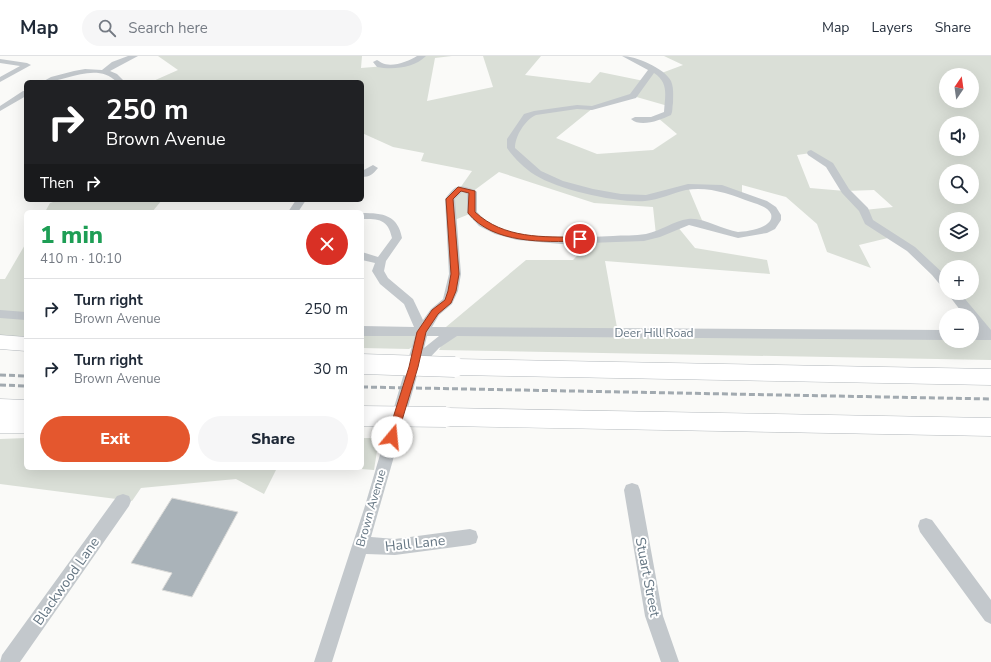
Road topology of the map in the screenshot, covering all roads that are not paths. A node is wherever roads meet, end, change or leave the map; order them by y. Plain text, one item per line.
1 (134, 56) edge
2 (422, 56) edge
3 (626, 56) edge
4 (0, 61) edge
5 (377, 62) dead end
6 (652, 70) junction
7 (105, 71) junction
8 (0, 80) edge
9 (52, 80) edge
10 (119, 80) edge
11 (24, 94) edge
12 (0, 108) edge
13 (635, 119) dead end
14 (811, 153) dead end
15 (373, 168) dead end
16 (364, 174) edge
17 (364, 216) edge
18 (364, 257) edge
19 (380, 261) junction
20 (939, 276) edge
21 (959, 300) edge
22 (966, 308) edge
23 (0, 314) edge
24 (24, 316) edge
25 (979, 323) edge
26 (364, 331) edge
27 (422, 332) junction
28 (454, 332) junction
29 (939, 335) edge
30 (979, 335) edge
31 (990, 335) edge
32 (0, 342) edge
33 (24, 344) edge
34 (0, 354) edge
35 (24, 354) edge
36 (364, 364) edge
37 (413, 367) junction
38 (991, 377) edge
39 (0, 408) edge
40 (24, 409) edge
41 (364, 416) edge
42 (0, 424) edge
43 (24, 424) edge
44 (991, 427) edge
45 (632, 490) dead end
46 (123, 501) dead end
47 (926, 526) dead end
48 (470, 537) dead end
49 (361, 545) junction
50 (991, 615) edge
51 (9, 662) edge
52 (323, 662) edge
53 (670, 662) edge

1 - 7 street
2 - 5 street
3 - 6 street
4 - 8 street
6 - 13 street
6 - 27 street, Brown Avenue
7 - 9 street
7 - 10 street
11 - 12 street
14 - 20 street
15 - 16 street
17 - 19 street
18 - 19 street
19 - 27 street
21 - 22 street
23 - 24 street
25 - 31 street
26 - 27 street, Deer Hill Road
27 - 28 street, Deer Hill Road
27 - 37 street, Brown Avenue
28 - 29 street, Deer Hill Road
28 - 37 street
30 - 31 street
32 - 33 highway
34 - 35 highway
36 - 38 highway, bridge
37 - 49 street, Brown Avenue
39 - 40 highway
41 - 44 highway, bridge
42 - 43 highway
45 - 53 street, Stuart Street
46 - 51 street, Blackwood Lane
47 - 50 street
48 - 49 street, Hall Lane
49 - 52 street, Brown Avenue

